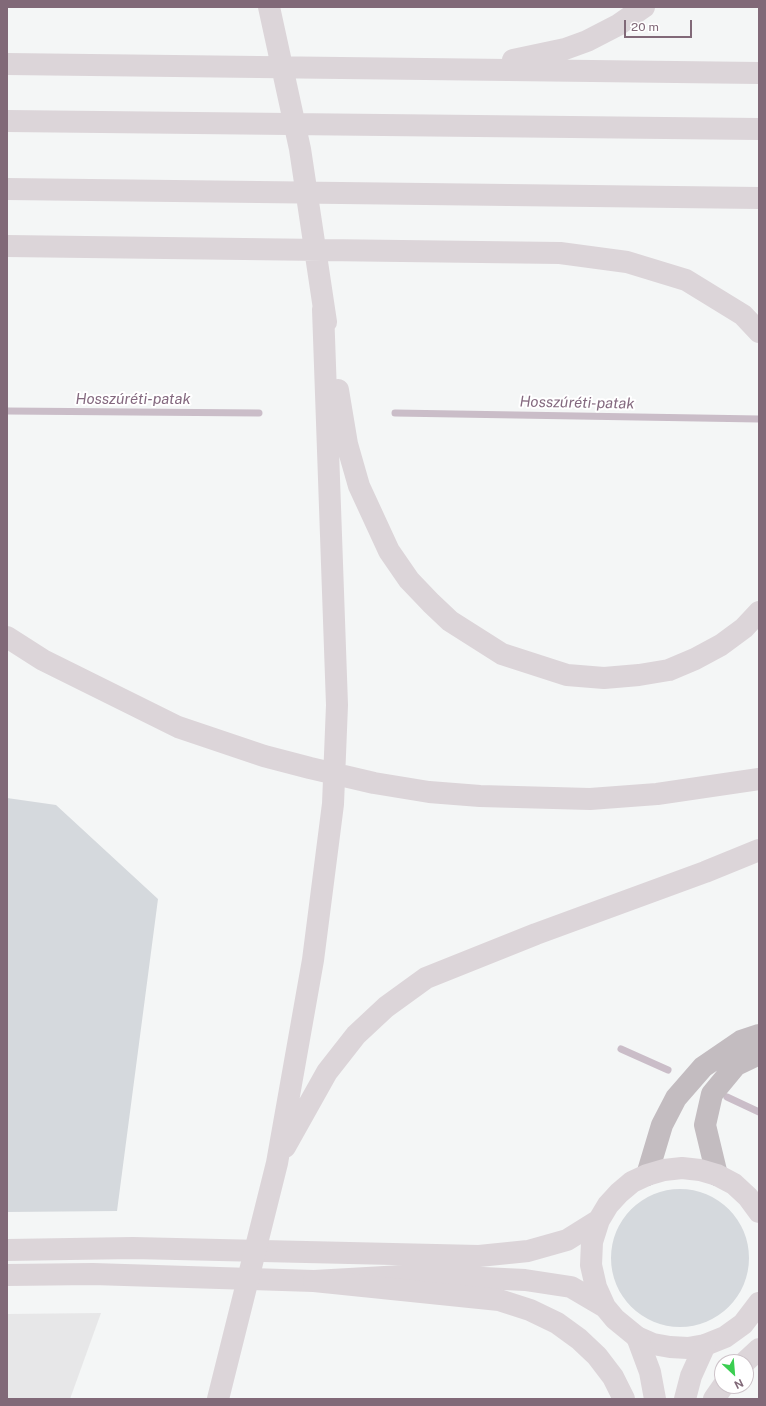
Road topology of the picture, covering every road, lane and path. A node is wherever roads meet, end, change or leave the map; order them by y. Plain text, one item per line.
1 (644, 7) edge
2 (272, 13) edge
3 (7, 64) edge
4 (475, 68) junction
5 (759, 73) edge
6 (7, 121) edge
7 (759, 129) edge
8 (7, 189) edge
9 (759, 198) edge
10 (7, 246) edge
11 (323, 309) junction
12 (759, 332) edge
13 (759, 612) edge
14 (7, 637) edge
15 (759, 779) edge
16 (759, 850) edge
17 (759, 1035) edge
18 (759, 1054) edge
19 (277, 1163) junction
20 (647, 1175) junction
21 (717, 1175) junction
22 (759, 1212) edge
23 (599, 1220) junction
24 (7, 1250) edge
25 (7, 1275) edge
26 (314, 1281) junction
27 (758, 1305) edge
28 (606, 1307) junction
29 (637, 1337) junction
30 (705, 1345) junction
31 (218, 1399) edge
32 (624, 1399) edge
33 (655, 1399) edge
34 (685, 1399) edge

1 - 4 main road
2 - 11 main road
3 - 4 main road
4 - 5 main road
6 - 7 main road
8 - 9 main road
10 - 12 main road
11 - 13 main road
11 - 19 main road
14 - 15 main road
16 - 19 main road
17 - 20 lane
18 - 21 lane
19 - 31 main road
20 - 21 main road
20 - 23 main road
21 - 22 main road
23 - 24 main road
23 - 28 main road
25 - 26 main road
26 - 28 main road
26 - 32 main road
27 - 30 main road
28 - 29 main road
29 - 30 main road
29 - 33 main road
30 - 34 main road

